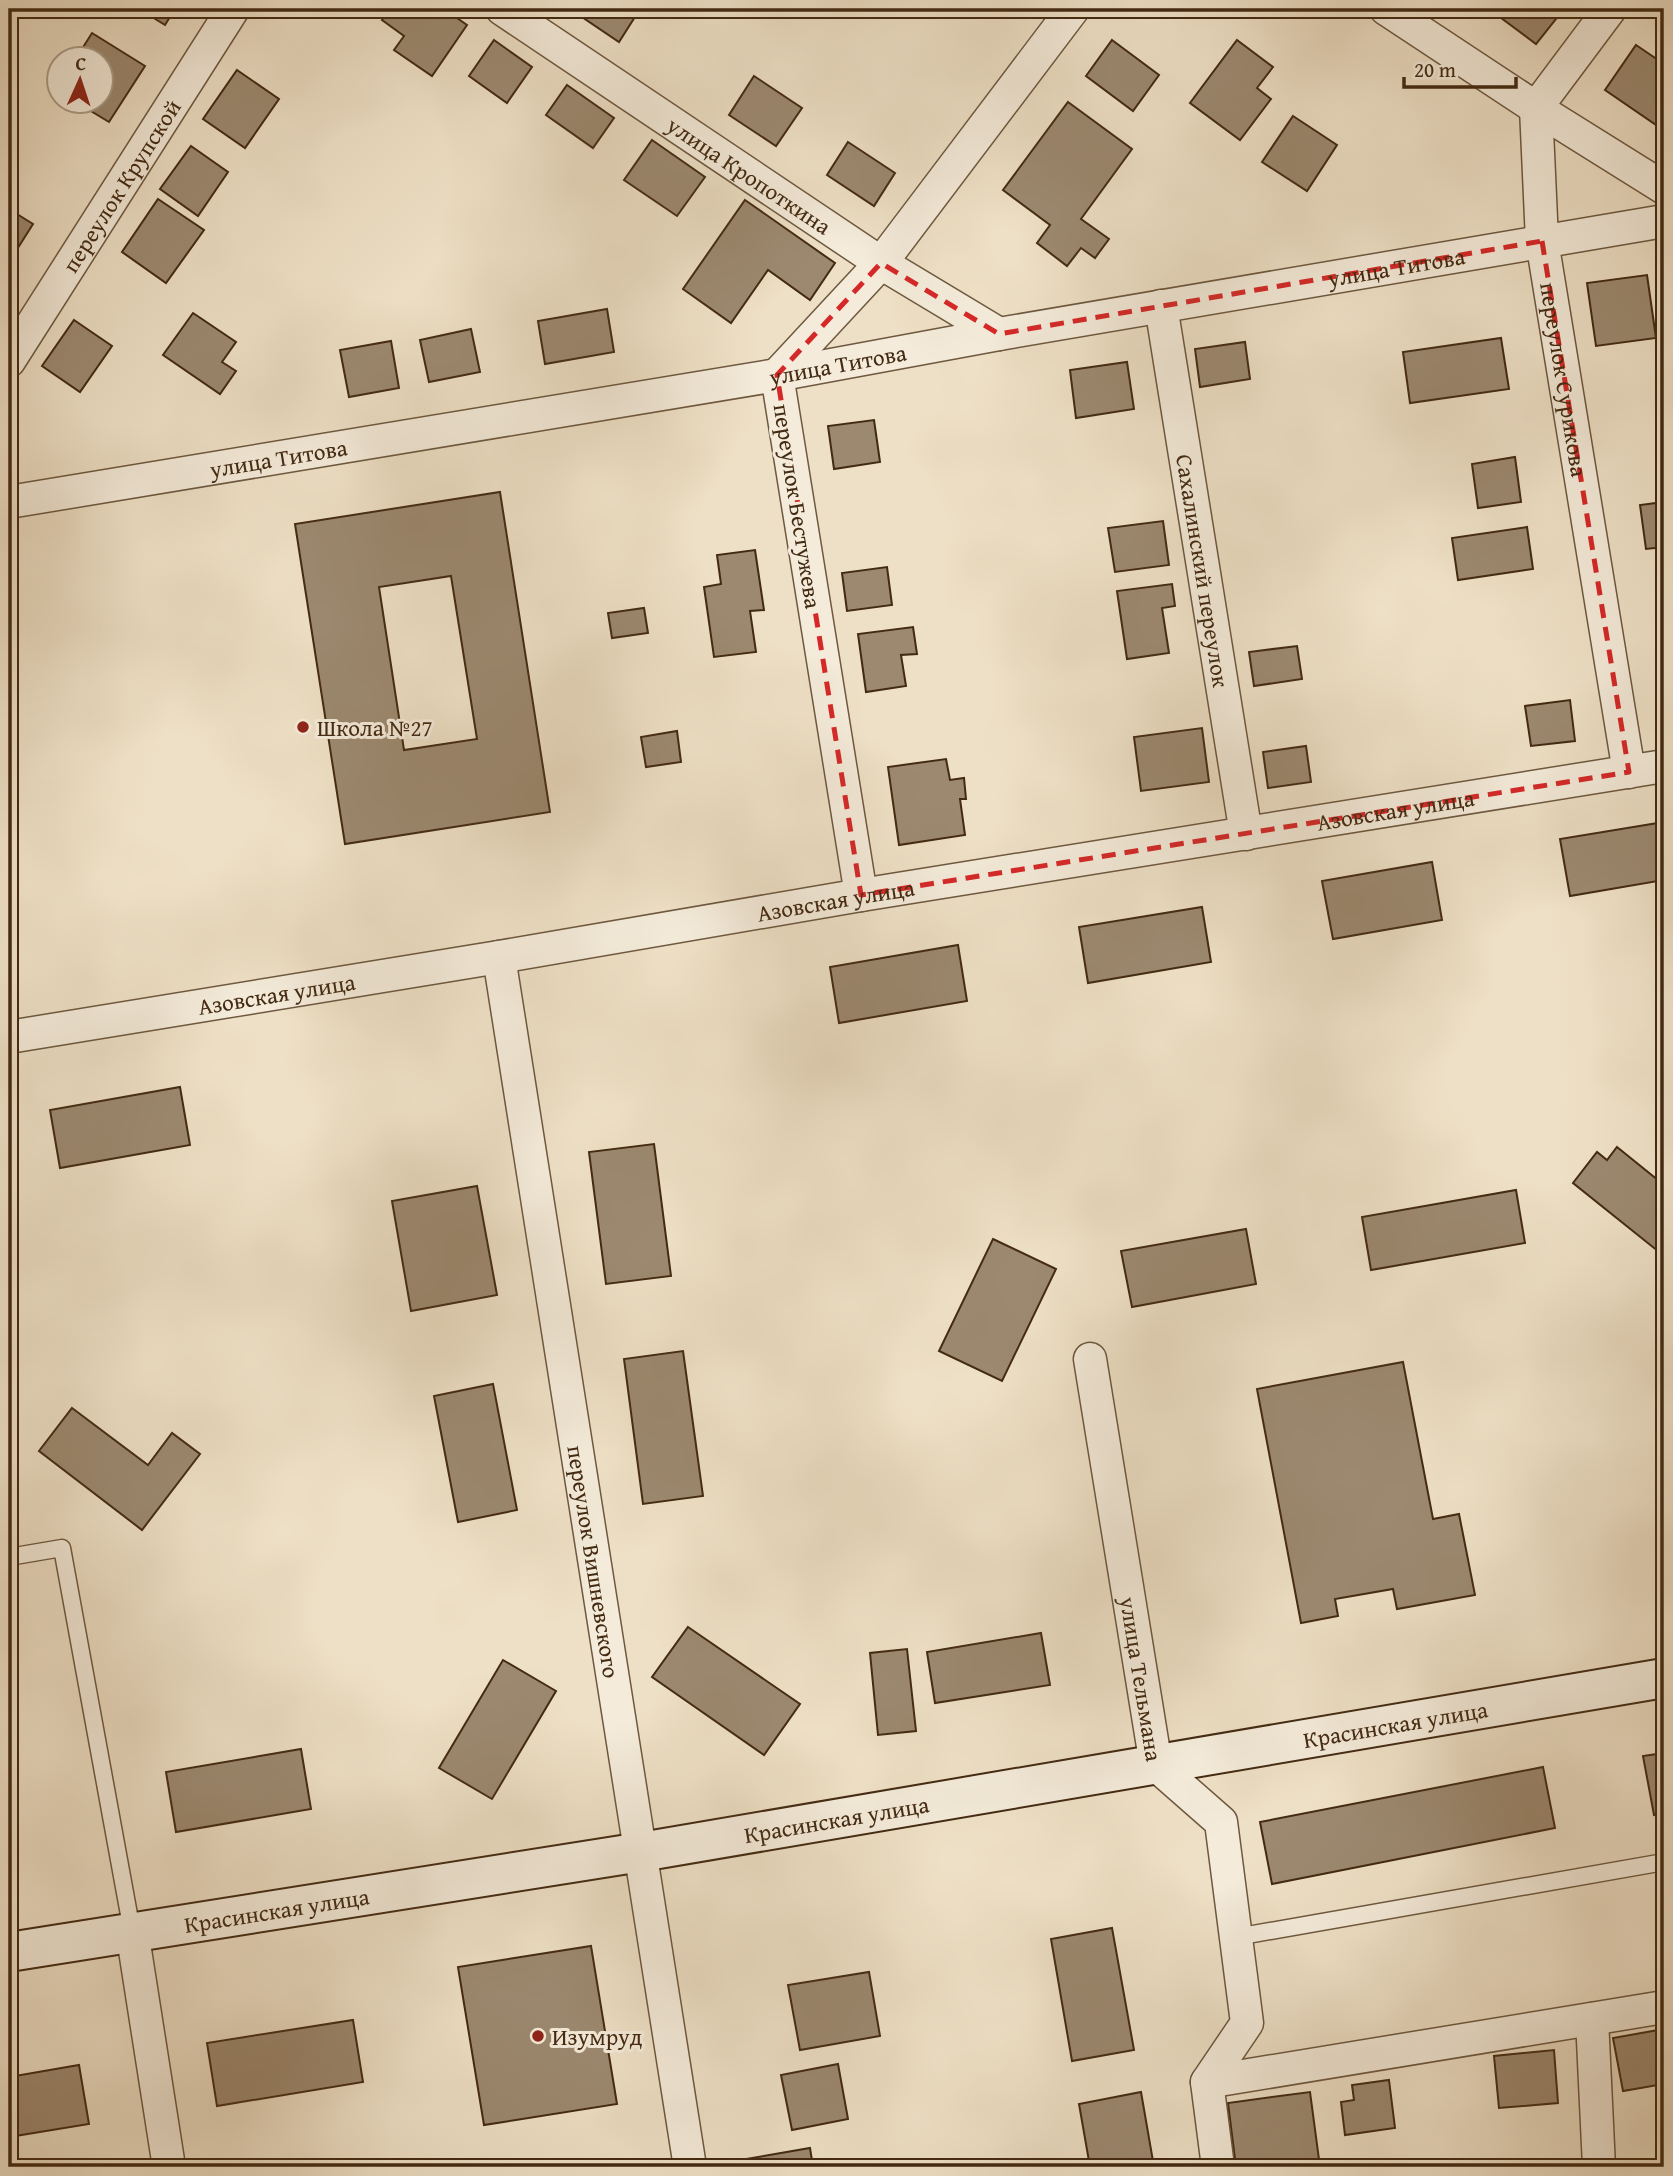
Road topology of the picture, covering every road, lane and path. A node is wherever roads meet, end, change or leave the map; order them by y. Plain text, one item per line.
1 (233, 9) edge
2 (502, 9) edge
3 (1073, 9) edge
4 (1386, 9) edge
5 (1610, 9) edge
6 (1536, 108) junction
7 (1664, 188) edge
8 (1664, 220) edge
9 (1542, 241) junction
10 (881, 263) junction
11 (1161, 306) junction
12 (999, 334) junction
13 (9, 361) edge
14 (777, 375) junction
15 (9, 502) edge
16 (1664, 766) edge
17 (1629, 772) junction
18 (1246, 834) junction
19 (861, 895) junction
20 (499, 957) junction
21 (9, 1037) edge
22 (1090, 1359) dead end
23 (9, 1557) edge
24 (1664, 1678) edge
25 (1156, 1765) junction
26 (641, 1852) junction
27 (1664, 1862) edge
28 (132, 1931) junction
29 (1236, 1937) junction
30 (9, 1952) edge
31 (1664, 2007) edge
32 (1592, 2019) junction
33 (1207, 2082) junction
34 (169, 2167) edge
35 (690, 2167) edge
36 (1218, 2167) edge
37 (1599, 2167) edge

1 - 13 street, переулок Крупской
2 - 10 street, улица Кропоткина
3 - 10 street, переулок Бестужева
4 - 6 street
5 - 6 street
6 - 7 street
6 - 9 street, переулок Сурикова
8 - 9 street, улица Титова
9 - 11 street, улица Титова
9 - 17 street, переулок Сурикова
10 - 12 street, улица Кропоткина
10 - 14 street, переулок Бестужева
11 - 12 street, улица Титова
11 - 18 street, Сахалинский переулок
12 - 14 street, улица Титова
14 - 15 street, улица Титова
14 - 19 street, переулок Бестужева
16 - 17 street, Азовская улица
17 - 18 street, Азовская улица
18 - 19 street, Азовская улица
19 - 20 street, Азовская улица
20 - 21 street, Азовская улица
20 - 26 street, переулок Вишневского
22 - 25 street, улица Тельмана
23 - 28 lane
24 - 25 main road, Красинская улица
25 - 26 main road, Красинская улица
25 - 29 street, улица Тельмана
26 - 28 main road, Красинская улица
26 - 35 street, переулок Вишневского
27 - 29 lane
28 - 30 main road, Красинская улица
28 - 34 street
29 - 33 street, улица Тельмана
31 - 32 street
32 - 33 street
32 - 37 street
33 - 36 street

